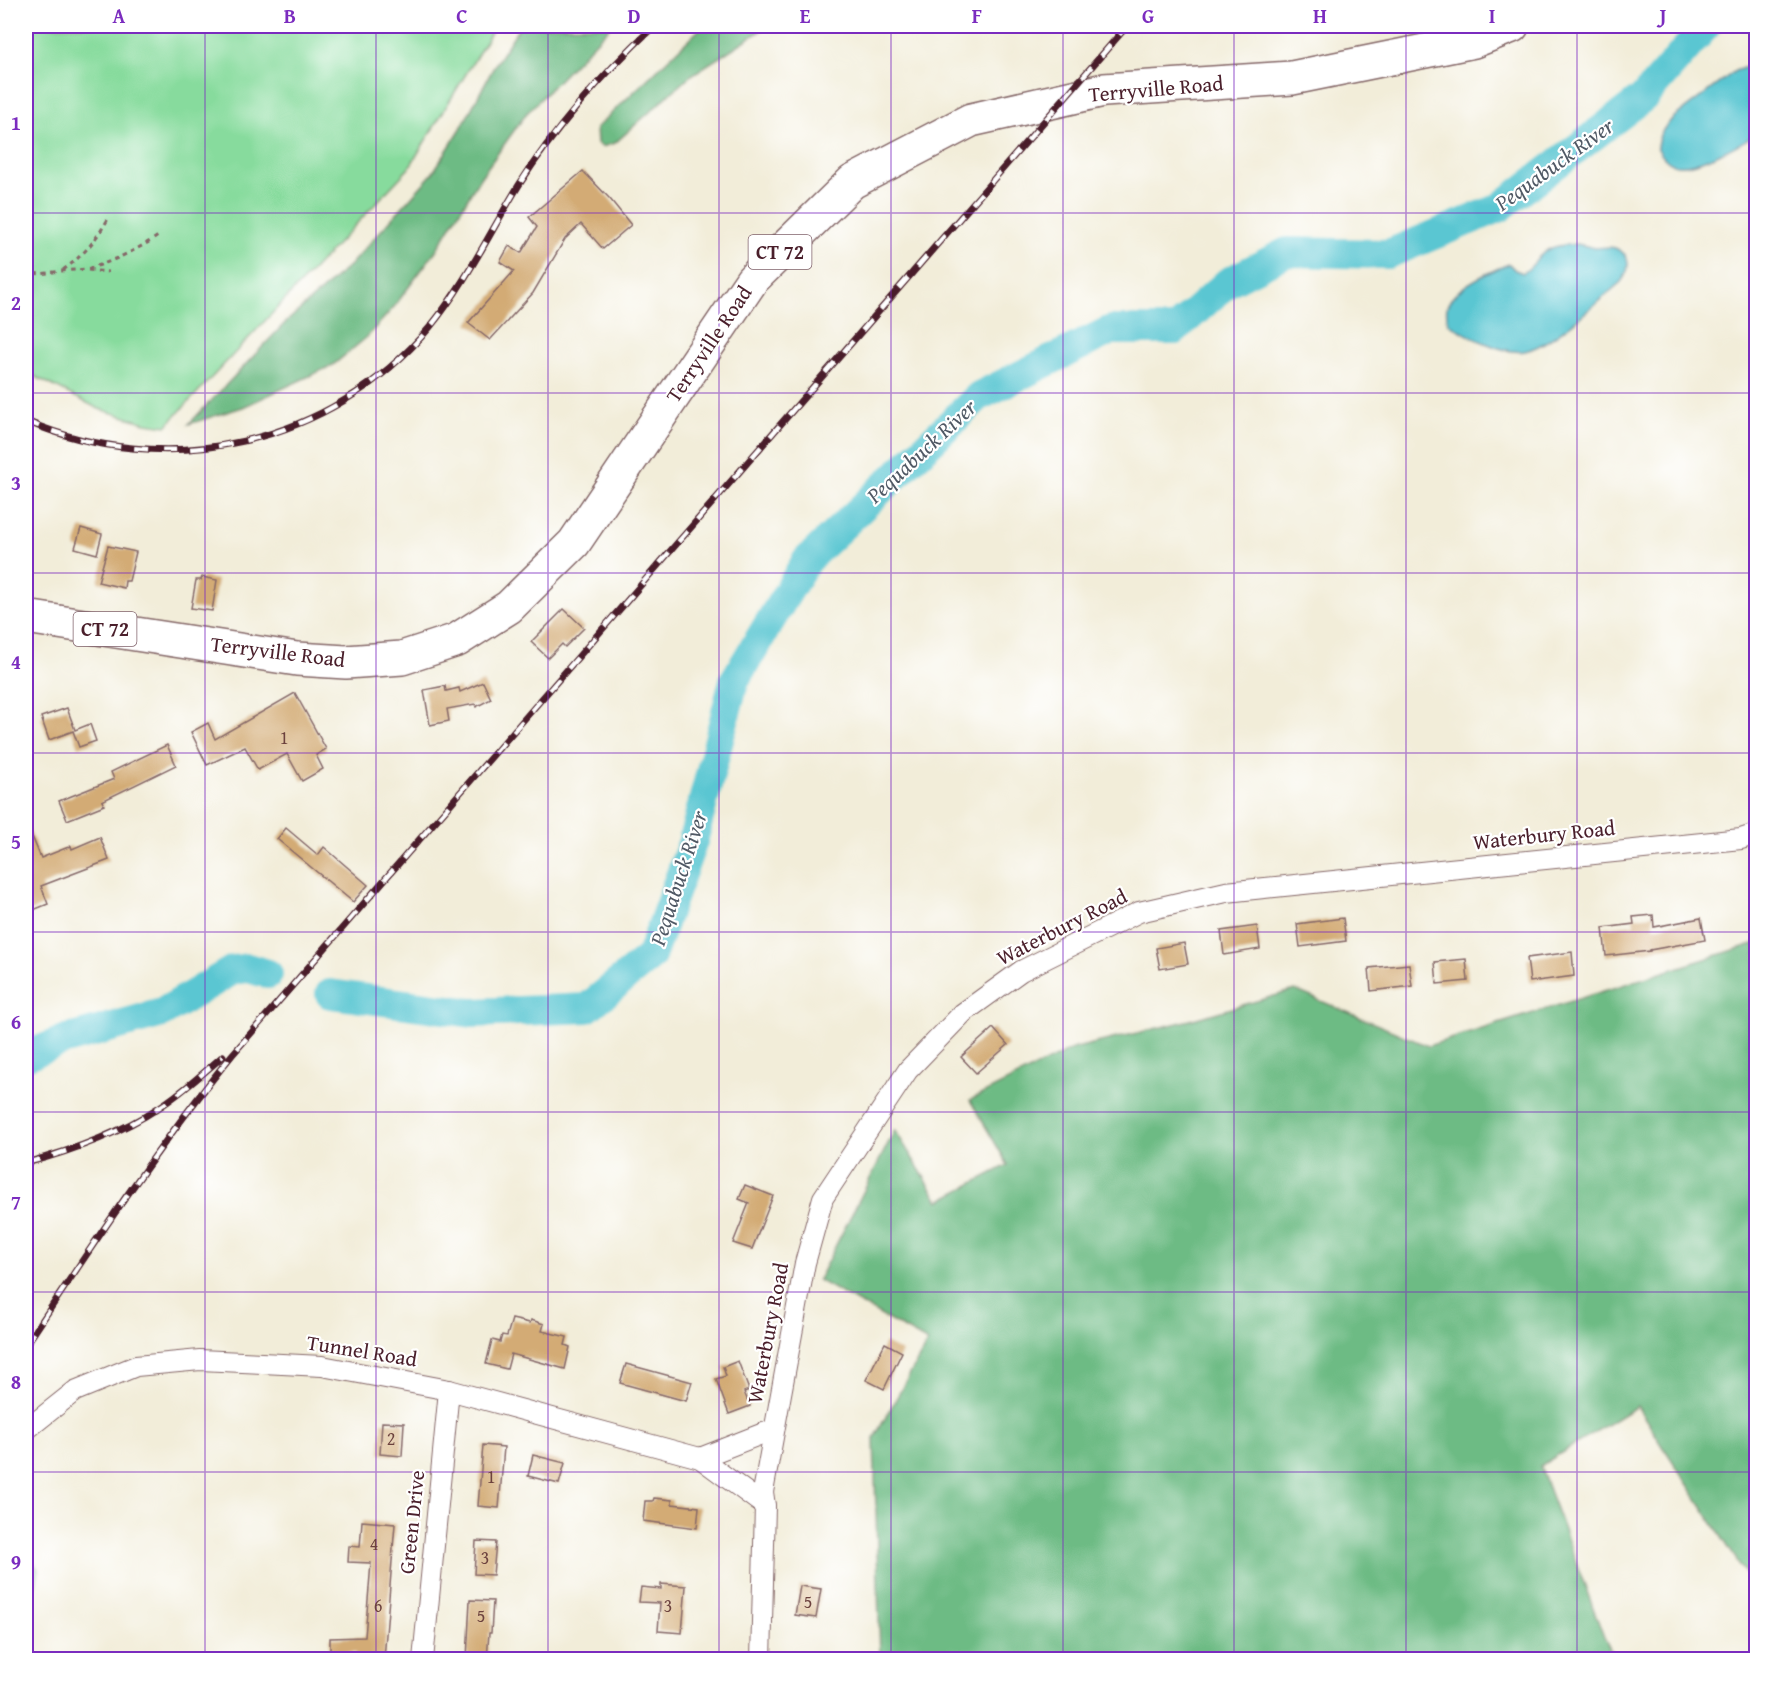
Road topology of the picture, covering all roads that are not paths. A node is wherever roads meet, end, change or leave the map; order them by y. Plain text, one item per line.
1 (1512, 26) edge
2 (26, 617) edge
3 (1756, 834) edge
4 (449, 1390) junction
5 (774, 1429) junction
6 (26, 1430) edge
7 (700, 1458) junction
8 (764, 1499) junction
9 (423, 1659) edge
10 (761, 1659) edge

1 - 2 highway, Terryville Road / CT 72
3 - 5 street, Waterbury Road
4 - 6 street, Tunnel Road
4 - 7 street, Tunnel Road
4 - 9 street, Green Drive
5 - 7 street
5 - 8 street, Waterbury Road
7 - 8 street, Tunnel Road
8 - 10 street, Waterbury Road

